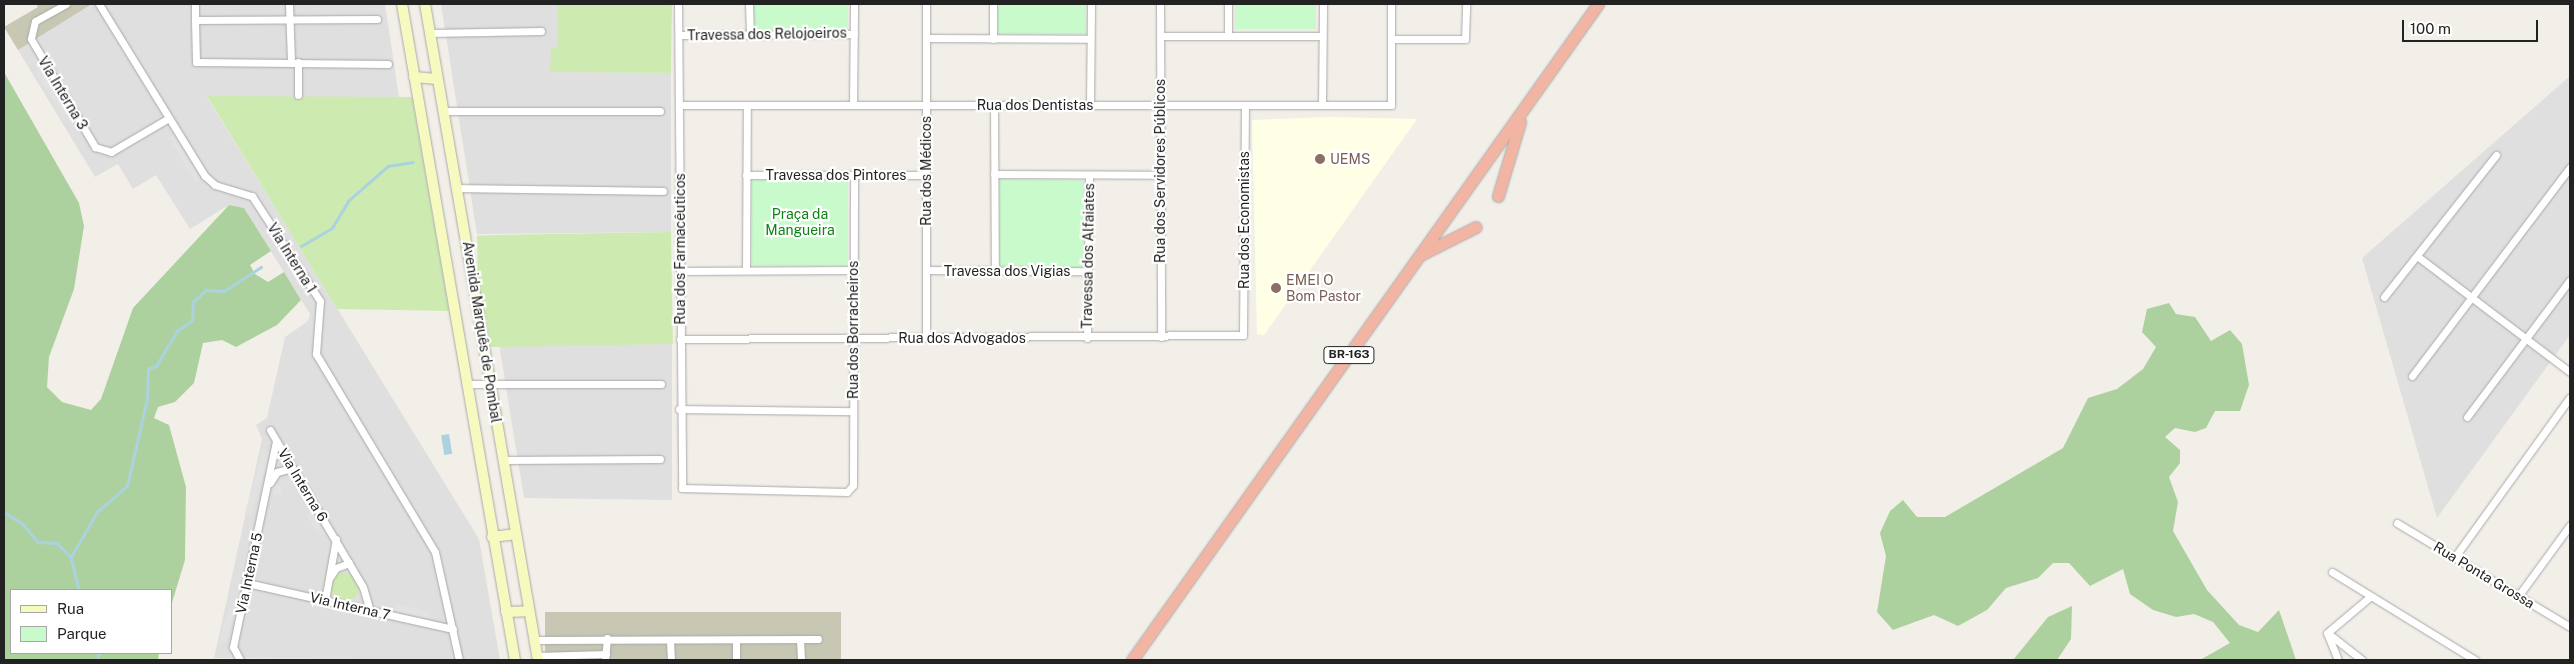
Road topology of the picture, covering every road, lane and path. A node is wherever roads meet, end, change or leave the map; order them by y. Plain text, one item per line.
1 (66, 4) edge
2 (99, 4) edge
3 (195, 4) edge
4 (289, 4) edge
5 (402, 4) edge
6 (425, 4) edge
7 (678, 4) edge
8 (750, 4) edge
9 (854, 4) edge
10 (926, 4) edge
11 (993, 4) edge
12 (1091, 4) edge
13 (1160, 4) edge
14 (1228, 4) edge
15 (1322, 4) edge
16 (1391, 4) edge
17 (1466, 4) edge
18 (1598, 4) edge
19 (290, 19) junction
20 (195, 20) junction
21 (377, 20) dead end
22 (541, 31) dead end
23 (430, 33) junction
24 (854, 34) junction
25 (679, 35) junction
26 (750, 35) junction
27 (1160, 36) junction
28 (1228, 36) junction
29 (1322, 36) junction
30 (926, 38) junction
31 (993, 39) junction
32 (1090, 39) junction
33 (1391, 39) junction
34 (294, 62) junction
35 (388, 64) dead end
36 (414, 77) junction
37 (437, 78) junction
38 (1532, 93) junction
39 (298, 94) dead end
40 (679, 105) junction
41 (747, 105) junction
42 (926, 105) junction
43 (994, 105) junction
44 (1090, 105) junction
45 (1160, 105) junction
46 (1245, 105) junction
47 (1322, 105) junction
48 (853, 106) junction
49 (444, 111) junction
50 (660, 111) dead end
51 (169, 118) junction
52 (2496, 155) dead end
53 (2570, 167) edge
54 (994, 174) junction
55 (746, 175) junction
56 (854, 175) junction
57 (926, 175) junction
58 (1089, 175) junction
59 (1160, 175) junction
60 (458, 188) junction
61 (663, 191) dead end
62 (1498, 196) dead end
63 (1476, 227) dead end
64 (1421, 254) junction
65 (2417, 256) junction
66 (746, 270) junction
67 (853, 270) junction
68 (926, 270) junction
69 (995, 270) junction
70 (680, 271) junction
71 (1088, 271) junction
72 (2570, 280) edge
73 (2471, 295) junction
74 (2384, 297) dead end
75 (1243, 336) joint
76 (2527, 336) junction
77 (680, 338) junction
78 (853, 338) junction
79 (926, 338) junction
80 (1087, 338) junction
81 (1160, 338) junction
82 (2570, 372) edge
83 (2412, 376) dead end
84 (469, 384) junction
85 (490, 384) junction
86 (661, 384) dead end
87 (2570, 397) edge
88 (679, 409) junction
89 (852, 410) junction
90 (2467, 417) dead end
91 (270, 430) dead end
92 (276, 441) junction
93 (660, 459) dead end
94 (503, 460) junction
95 (292, 468) junction
96 (854, 485) joint
97 (268, 488) junction
98 (2397, 523) dead end
99 (2570, 525) edge
100 (515, 534) junction
101 (2567, 536) edge
102 (492, 537) junction
103 (336, 539) junction
104 (2454, 558) junction
105 (349, 563) junction
106 (2332, 572) dead end
107 (328, 579) junction
108 (247, 583) junction
109 (2519, 595) junction
110 (2371, 596) junction
111 (325, 600) junction
112 (370, 611) junction
113 (529, 611) junction
114 (506, 612) junction
115 (2570, 627) edge
116 (453, 629) junction
117 (2327, 633) junction
118 (606, 638) junction
119 (818, 639) dead end
120 (534, 640) junction
121 (800, 640) junction
122 (670, 641) junction
123 (736, 641) junction
124 (606, 657) edge
125 (537, 658) edge
126 (238, 659) edge
127 (459, 660) edge
128 (515, 660) edge
129 (671, 660) edge
130 (736, 660) edge
131 (801, 660) edge
132 (1132, 660) edge
133 (2338, 660) edge
134 (2362, 660) edge
135 (2475, 660) edge

1 - 51 street, Via Interna 3
2 - 51 street, Via Interna 1
3 - 20 street
4 - 19 street
5 - 36 main road, Avenida Marquês de Pombal
6 - 23 main road, Avenida Marquês de Pombal
7 - 25 street, Rua dos Farmacêuticos
8 - 26 street
9 - 24 street
10 - 30 street, Rua dos Médicos
11 - 31 street
12 - 32 street
13 - 27 street, Rua dos Servidores Públicos
14 - 28 street
15 - 29 street
16 - 33 street
17 - 33 street
18 - 38 highway, BR-163
19 - 20 street
19 - 21 street
19 - 34 street
20 - 34 street
22 - 23 street
23 - 37 main road, Avenida Marquês de Pombal
24 - 26 street, Travessa dos Relojoeiros
24 - 48 street
25 - 26 street, Travessa dos Relojoeiros
25 - 40 street, Rua dos Farmacêuticos
27 - 28 street
27 - 45 street, Rua dos Servidores Públicos
28 - 29 street
29 - 47 street
30 - 31 street
30 - 42 street, Rua dos Médicos
31 - 32 street
32 - 44 street
33 - 47 street, Rua dos Dentistas
34 - 35 street
34 - 39 street
36 - 37 main road
36 - 84 main road, Avenida Marquês de Pombal
37 - 49 main road, Avenida Marquês de Pombal
38 - 62 highway
38 - 64 highway, BR-163
40 - 41 street, Rua dos Dentistas
40 - 70 street, Rua dos Farmacêuticos
41 - 48 street, Rua dos Dentistas
41 - 55 street
42 - 43 street, Rua dos Dentistas
42 - 48 street, Rua dos Dentistas
42 - 57 street, Rua dos Médicos
43 - 44 street, Rua dos Dentistas
43 - 54 street
44 - 45 street, Rua dos Dentistas
45 - 46 street, Rua dos Dentistas
45 - 59 street, Rua dos Servidores Públicos
46 - 47 street, Rua dos Dentistas
46 - 75 street, Rua dos Economistas
49 - 50 street
49 - 60 main road, Avenida Marquês de Pombal
51 - 116 street, Via Interna 1
52 - 65 street
53 - 73 street
54 - 58 street
54 - 69 street
55 - 56 street, Travessa dos Pintores
55 - 66 street
56 - 57 street, Travessa dos Pintores
56 - 67 street, Rua dos Borracheiros
57 - 68 street, Rua dos Médicos
58 - 59 street
58 - 71 street, Travessa dos Alfaiates
59 - 81 street, Rua dos Servidores Públicos
60 - 61 street
60 - 85 main road, Avenida Marquês de Pombal
63 - 64 highway
64 - 132 highway, BR-163
65 - 73 street
65 - 74 street
66 - 67 street
66 - 70 street
67 - 78 street, Rua dos Borracheiros
68 - 69 street, Travessa dos Vigias
68 - 79 street, Rua dos Médicos
69 - 71 street, Travessa dos Vigias
70 - 77 street, Rua dos Farmacêuticos
71 - 80 street, Travessa dos Alfaiates
72 - 76 street
73 - 76 street
73 - 83 street
75 - 81 street, Rua dos Advogados
76 - 82 street
76 - 90 street
77 - 78 street, Rua dos Advogados
77 - 88 street, Rua dos Farmacêuticos
78 - 79 street, Rua dos Advogados
78 - 89 street, Rua dos Borracheiros
79 - 80 street, Rua dos Advogados
80 - 81 street, Rua dos Advogados
84 - 85 street
84 - 102 main road, Avenida Marquês de Pombal
85 - 86 street
85 - 94 main road, Avenida Marquês de Pombal
87 - 104 street
88 - 89 street
88 - 96 street, Rua dos Farmacêuticos
89 - 96 street, Rua dos Borracheiros
91 - 92 street, Via Interna 6
92 - 95 street, Via Interna 6
92 - 97 street, Via Interna 5
93 - 94 street
94 - 100 main road, Avenida Marquês de Pombal
95 - 97 street, Via Interna 5
95 - 103 street, Via Interna 6
97 - 108 street, Via Interna 5
98 - 104 street, Rua Ponta Grossa
99 - 101 street
100 - 102 main road
100 - 113 main road, Avenida Marquês de Pombal
101 - 109 street
102 - 114 main road, Avenida Marquês de Pombal
103 - 105 street, Via Interna 6
103 - 107 street
104 - 109 street, Rua Ponta Grossa
105 - 107 street
105 - 112 street, Via Interna 6
106 - 110 street
107 - 111 street
108 - 111 street, Via Interna 7
108 - 126 street, Via Interna 5
109 - 115 street, Rua Ponta Grossa
110 - 117 street
110 - 135 street
111 - 112 street, Via Interna 7
112 - 116 street, Via Interna 7
113 - 114 main road
113 - 120 main road, Avenida Marquês de Pombal
114 - 128 main road, Avenida Marquês de Pombal
116 - 127 street, Via Interna 1
117 - 133 street
117 - 134 street
118 - 120 street
118 - 122 street
118 - 124 street
119 - 121 street
120 - 125 main road, Avenida Marquês de Pombal
121 - 123 street
121 - 131 street
122 - 123 street
122 - 129 street
123 - 130 street
124 - 125 street

